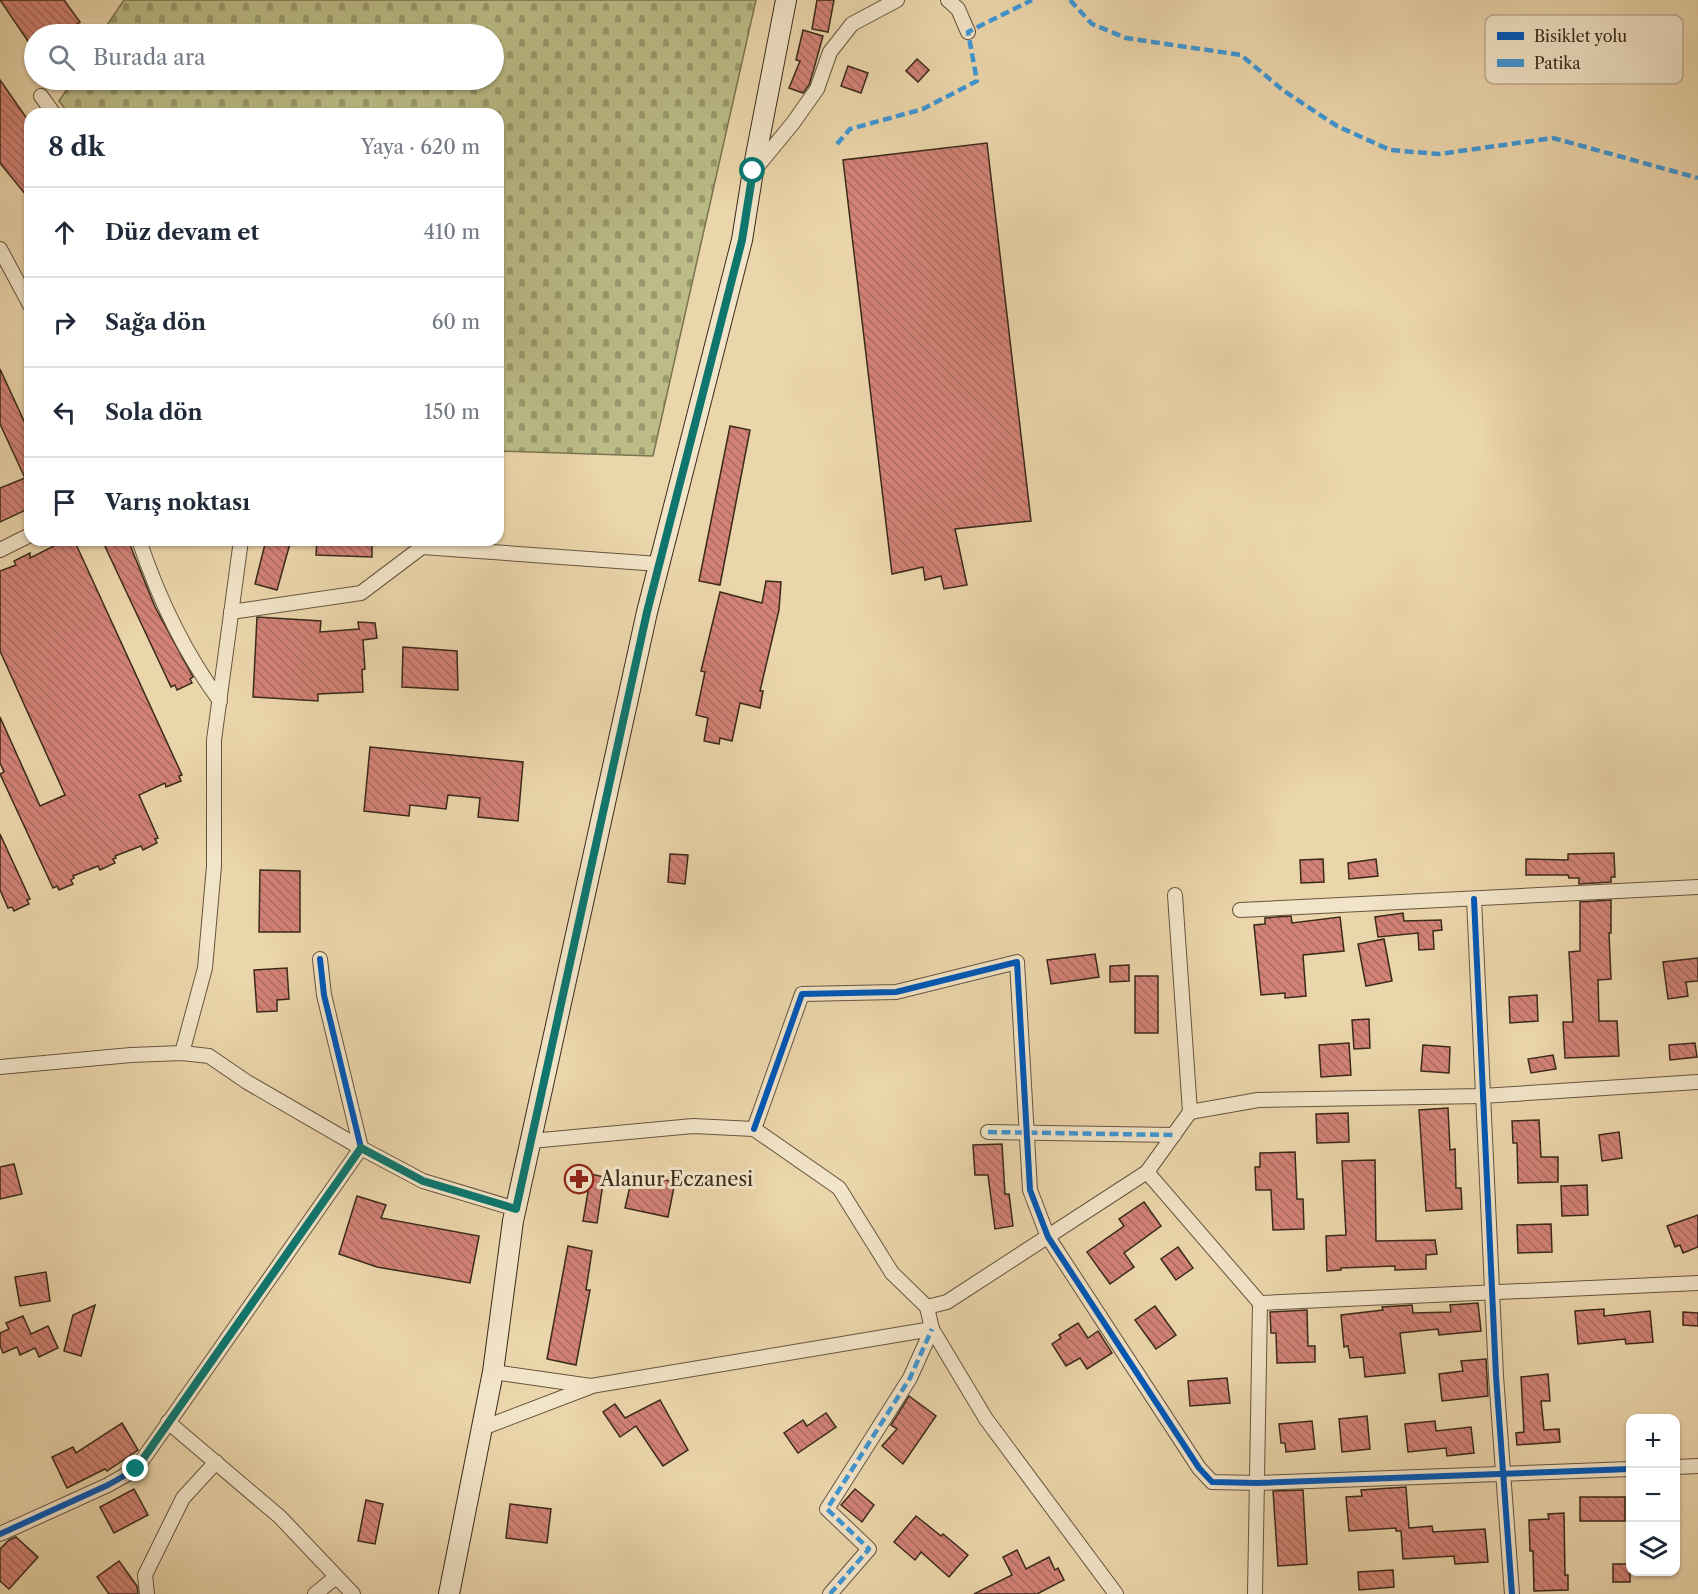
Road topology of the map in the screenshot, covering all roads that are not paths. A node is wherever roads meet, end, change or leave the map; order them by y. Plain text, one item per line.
1 (786, 0) edge
2 (897, 0) edge
3 (948, 0) edge
4 (968, 32) dead end
5 (41, 96) dead end
6 (50, 108) edge
7 (753, 171) junction
8 (0, 249) edge
9 (24, 294) edge
10 (24, 538) edge
11 (141, 546) edge
12 (240, 546) edge
13 (0, 550) edge
14 (659, 564) junction
15 (231, 612) junction
16 (220, 701) junction
17 (1698, 887) edge
18 (1175, 895) dead end
19 (1474, 899) junction
20 (1240, 910) dead end
21 (320, 959) dead end
22 (182, 1053) junction
23 (0, 1067) edge
24 (1698, 1082) edge
25 (1482, 1096) junction
26 (1190, 1112) junction
27 (754, 1129) junction
28 (988, 1132) dead end
29 (1027, 1132) junction
30 (1174, 1134) junction
31 (531, 1141) junction
32 (361, 1148) junction
33 (1147, 1172) junction
34 (516, 1209) junction
35 (1048, 1237) junction
36 (1698, 1283) edge
37 (1492, 1292) junction
38 (1260, 1303) junction
39 (927, 1307) junction
40 (932, 1329) junction
41 (493, 1372) junction
42 (591, 1386) junction
43 (168, 1422) junction
44 (480, 1430) junction
45 (216, 1462) junction
46 (1698, 1466) edge
47 (1680, 1467) edge
48 (1626, 1469) edge
49 (1503, 1474) junction
50 (1257, 1483) junction
51 (0, 1533) edge
52 (336, 1577) junction
53 (147, 1594) edge
54 (315, 1594) edge
55 (353, 1594) edge
56 (449, 1594) edge
57 (830, 1594) edge
58 (1116, 1594) edge
59 (1255, 1594) edge
60 (1512, 1594) edge

1 - 7 main road
2 - 7 street
3 - 4 street
5 - 6 street
7 - 14 main road
8 - 9 street
10 - 13 street
11 - 16 street
12 - 15 street
14 - 15 street
14 - 31 main road
15 - 16 street
16 - 22 street
17 - 19 street
18 - 26 street
19 - 20 street
19 - 25 street
21 - 32 street
22 - 23 street
22 - 32 street
24 - 25 street
25 - 26 street
25 - 37 street
26 - 30 street
27 - 29 street
27 - 31 street
27 - 39 street
28 - 29 street
29 - 30 street
29 - 35 street
30 - 33 street
31 - 34 main road
32 - 34 street
32 - 43 street
33 - 35 street
33 - 38 street
34 - 41 main road
35 - 39 street
35 - 50 street
36 - 37 street
37 - 38 street
37 - 49 street
38 - 50 street
39 - 40 street
40 - 42 street
40 - 57 street
40 - 58 street
41 - 42 street
41 - 44 main road
42 - 44 street
43 - 45 street
43 - 51 street
44 - 56 main road
45 - 52 street
45 - 53 street
46 - 47 street
48 - 49 street
49 - 50 street
49 - 60 street
50 - 59 street
52 - 54 street
52 - 55 street

